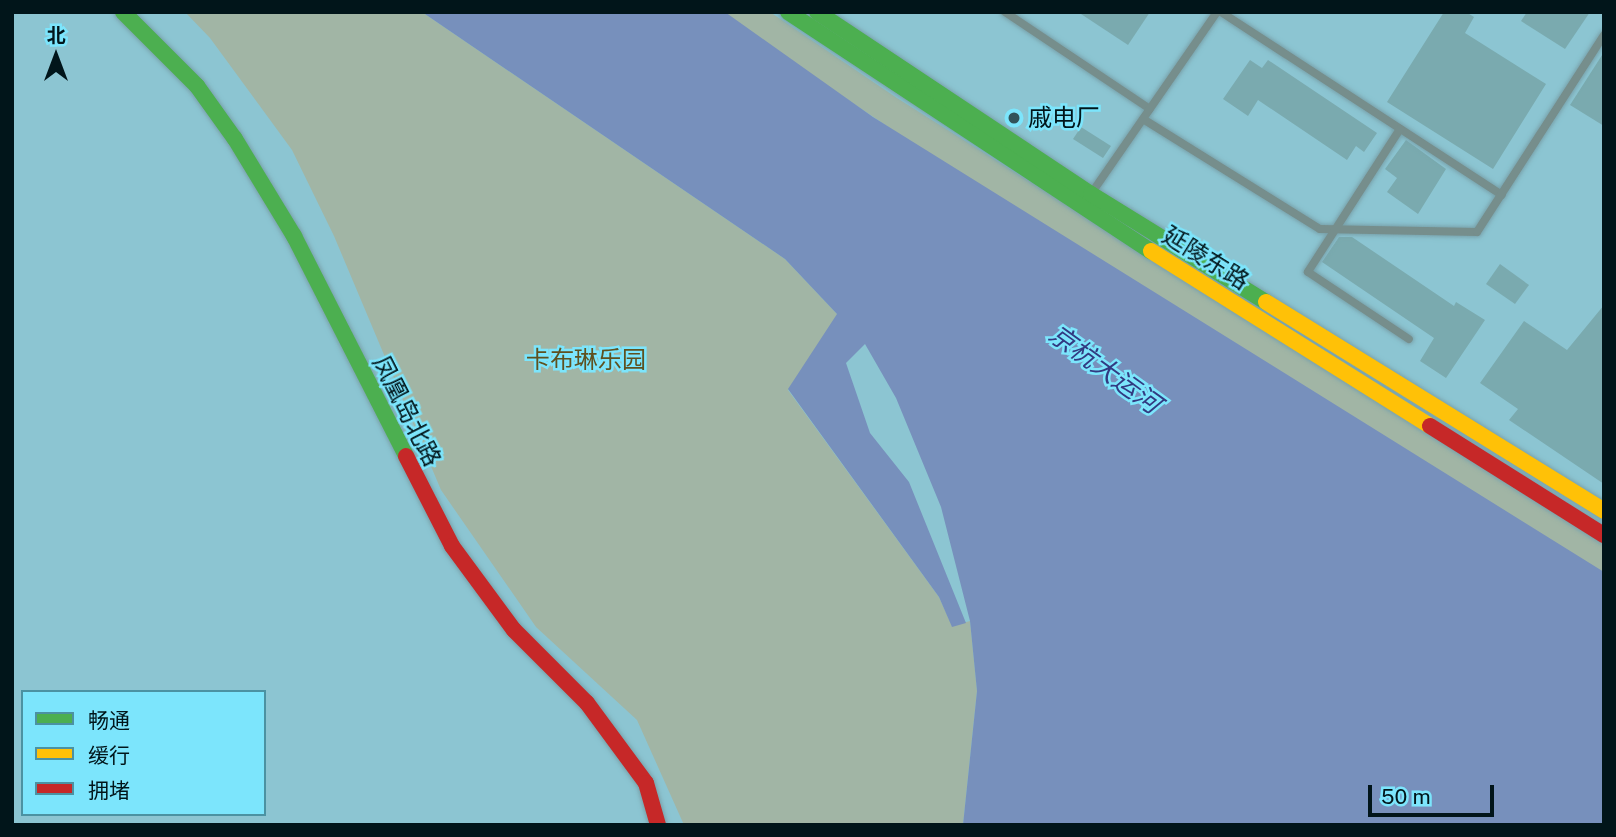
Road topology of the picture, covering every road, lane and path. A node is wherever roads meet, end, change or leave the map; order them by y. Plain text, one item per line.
1 (123, 12) edge
2 (788, 12) edge
3 (817, 12) edge
4 (1005, 12) edge
5 (1219, 12) edge
6 (1604, 35) edge
7 (1150, 109) junction
8 (1143, 119) junction
9 (1400, 128) junction
10 (1091, 194) junction
11 (1502, 195) junction
12 (1335, 229) junction
13 (1409, 339) dead end
14 (1604, 511) edge
15 (1604, 535) edge
16 (659, 825) edge

1 - 16 main road, 凤凰岛北路
2 - 15 main road, 延陵东路
3 - 10 main road, 延陵东路
4 - 7 lane
5 - 7 lane
5 - 9 lane
6 - 11 lane
7 - 8 lane
8 - 10 lane
8 - 12 lane
9 - 11 lane
9 - 12 lane
10 - 14 main road, 延陵东路
11 - 12 lane
12 - 13 lane

